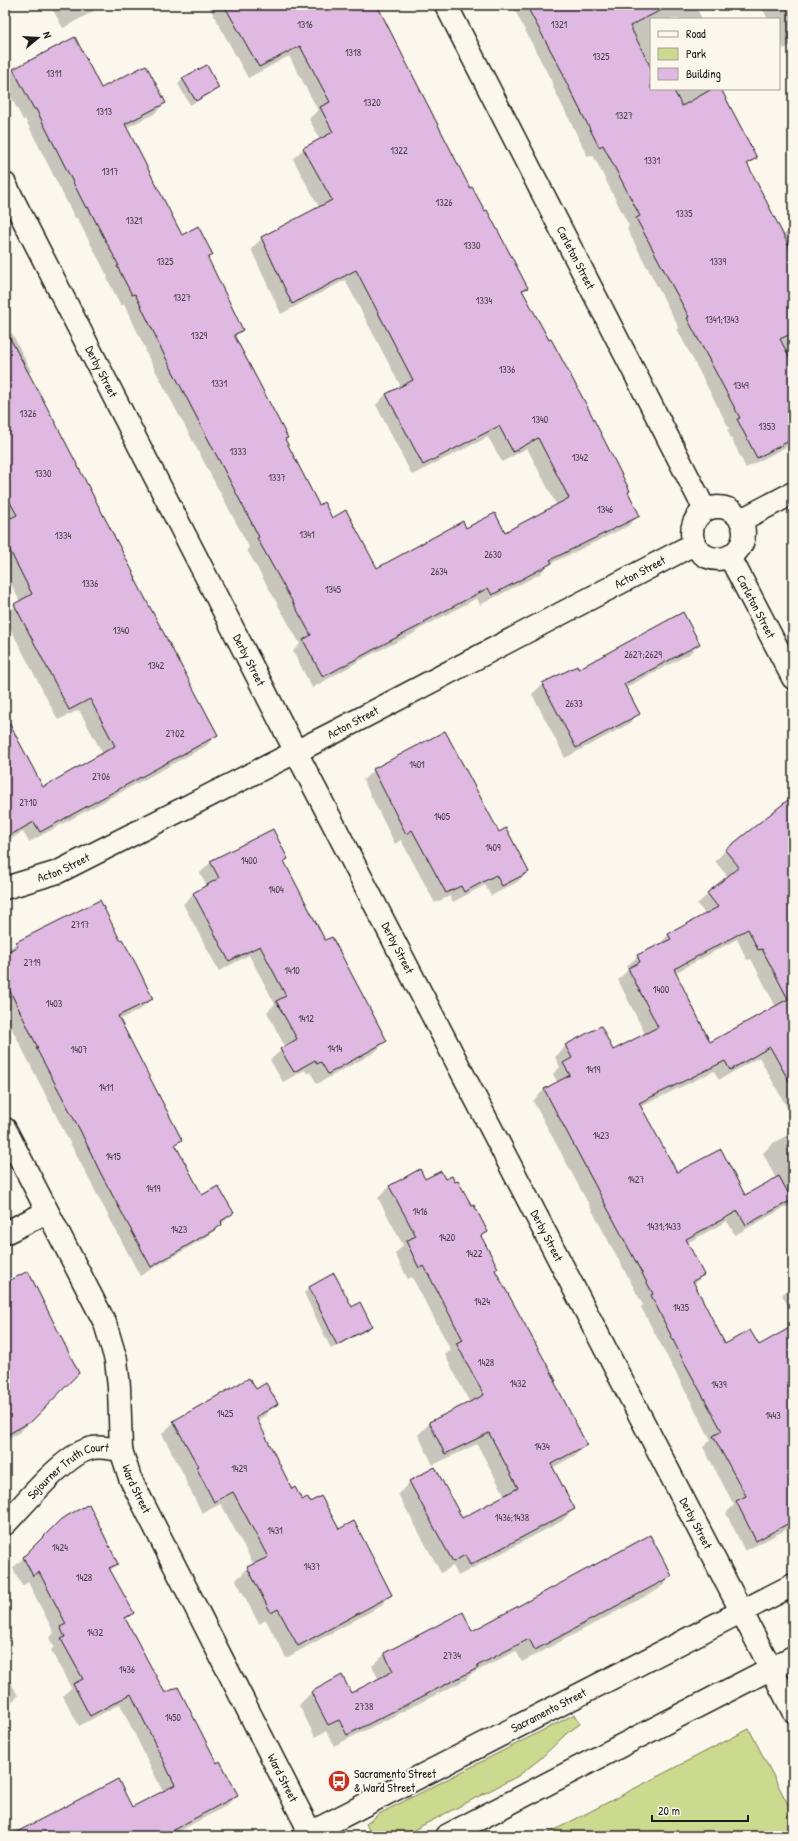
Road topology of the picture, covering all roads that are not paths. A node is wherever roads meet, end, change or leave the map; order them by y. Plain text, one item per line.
1 (446, 5) edge
2 (5, 184) edge
3 (793, 493) edge
4 (705, 510) junction
5 (741, 520) junction
6 (694, 544) junction
7 (730, 557) junction
8 (793, 678) edge
9 (296, 752) junction
10 (5, 888) edge
11 (5, 1129) edge
12 (47, 1212) junction
13 (5, 1234) edge
14 (121, 1450) junction
15 (5, 1524) edge
16 (793, 1585) edge
17 (742, 1611) junction
18 (793, 1657) edge
19 (771, 1668) junction
20 (793, 1712) edge
21 (309, 1835) edge
22 (446, 1836) edge

1 - 4 street, Carleton Street
2 - 9 street, Derby Street
3 - 5 street
4 - 5 street
4 - 6 street
5 - 7 street
6 - 7 street
6 - 9 street, Acton Street
7 - 8 street, Carleton Street
9 - 10 street, Acton Street
9 - 17 street, Derby Street
11 - 12 street, Ward Street
12 - 13 street
12 - 14 street, Ward Street
14 - 15 street, Sojourner Truth Court
14 - 21 street, Ward Street
16 - 17 street, Sacramento Street
17 - 19 street, Derby Street
17 - 21 street, Sacramento Street
18 - 19 street
19 - 20 street, Derby Street
19 - 22 street

